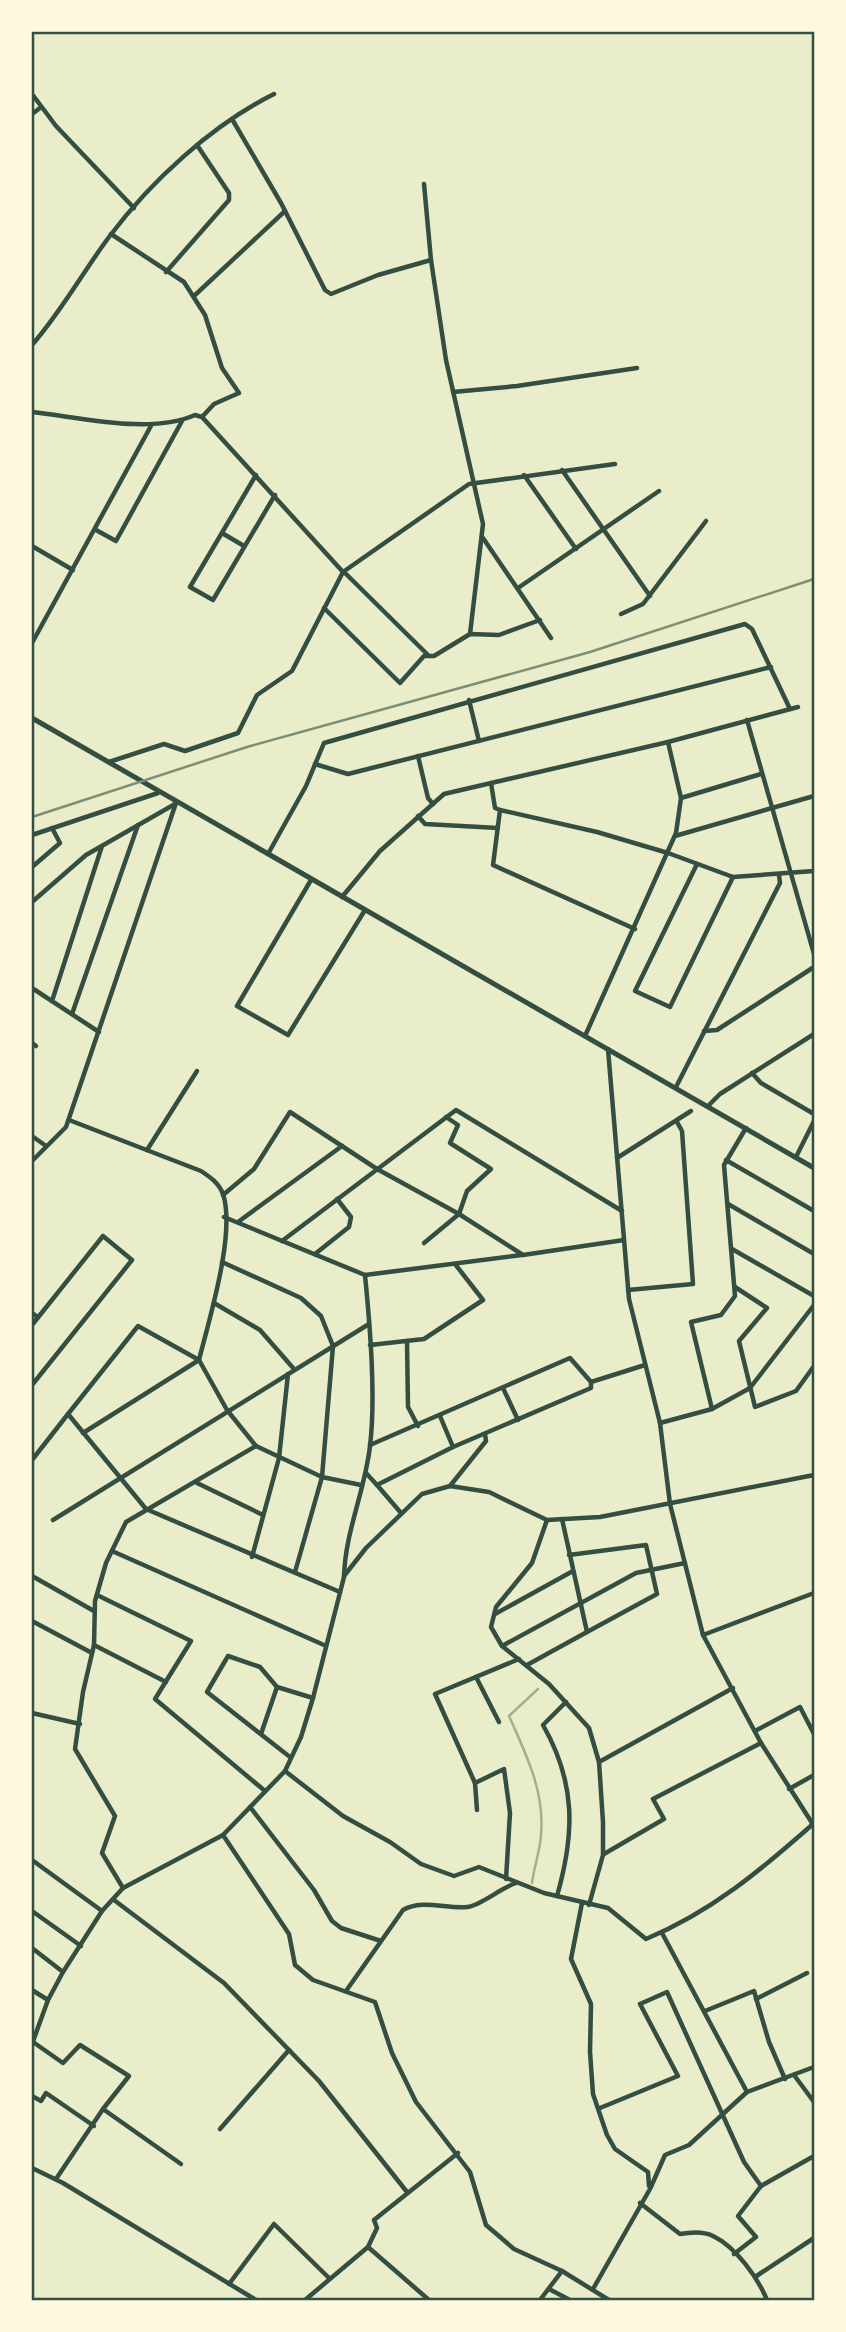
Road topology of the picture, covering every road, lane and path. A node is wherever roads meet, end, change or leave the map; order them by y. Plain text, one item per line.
1 (32, 93) edge
2 (274, 94) dead end
3 (40, 108) junction
4 (32, 114) edge
5 (231, 119) junction
6 (197, 145) junction
7 (424, 184) dead end
8 (134, 208) junction
9 (285, 211) junction
10 (111, 234) junction
11 (431, 260) junction
12 (166, 272) junction
13 (194, 296) junction
14 (42, 331) junction
15 (32, 332) edge
16 (32, 345) edge
17 (637, 368) dead end
18 (453, 392) junction
19 (32, 412) edge
20 (202, 417) junction
21 (182, 421) junction
22 (152, 424) junction
23 (615, 464) dead end
24 (562, 470) junction
25 (256, 475) junction
26 (524, 475) junction
27 (475, 482) junction
28 (659, 491) dead end
29 (275, 495) junction
30 (706, 521) dead end
31 (604, 529) junction
32 (96, 530) junction
33 (222, 533) junction
34 (483, 538) junction
35 (32, 546) edge
36 (244, 546) junction
37 (576, 549) junction
38 (72, 569) junction
39 (344, 572) junction
40 (518, 588) junction
41 (650, 596) junction
42 (324, 608) junction
43 (621, 614) dead end
44 (540, 621) junction
45 (470, 634) junction
46 (551, 638) dead end
47 (32, 643) edge
48 (429, 656) junction
49 (771, 667) junction
50 (469, 700) junction
51 (798, 707) dead end
52 (790, 709) junction
53 (32, 718) edge
54 (747, 720) junction
55 (479, 741) junction
56 (668, 742) junction
57 (418, 756) junction
58 (109, 762) junction
59 (315, 764) junction
60 (761, 774) junction
61 (491, 783) junction
62 (158, 793) junction
63 (814, 796) edge
64 (681, 798) junction
65 (176, 803) junction
66 (433, 804) junction
67 (771, 808) junction
68 (500, 810) junction
69 (418, 816) junction
70 (138, 825) junction
71 (52, 828) junction
72 (498, 828) junction
73 (32, 835) edge
74 (674, 837) junction
75 (103, 845) junction
76 (668, 853) junction
77 (268, 855) junction
78 (697, 864) junction
79 (32, 867) edge
80 (814, 871) edge
81 (791, 874) junction
82 (779, 875) junction
83 (733, 877) junction
84 (311, 880) junction
85 (342, 897) junction
86 (32, 902) edge
87 (365, 910) junction
88 (635, 929) junction
89 (814, 954) edge
90 (814, 967) edge
91 (34, 990) edge
92 (32, 998) edge
93 (52, 1001) junction
94 (72, 1014) junction
95 (704, 1031) junction
96 (99, 1032) junction
97 (814, 1034) edge
98 (585, 1035) junction
99 (607, 1048) junction
100 (197, 1071) dead end
101 (752, 1073) junction
102 (676, 1087) junction
103 (709, 1105) junction
104 (691, 1111) dead end
105 (814, 1114) edge
106 (446, 1117) junction
107 (69, 1119) junction
108 (814, 1121) edge
109 (677, 1122) junction
110 (746, 1128) junction
111 (32, 1136) edge
112 (46, 1146) junction
113 (342, 1146) junction
114 (147, 1150) junction
115 (796, 1157) junction
116 (617, 1158) junction
117 (726, 1160) junction
118 (32, 1161) edge
119 (814, 1168) edge
120 (377, 1169) junction
121 (223, 1195) junction
122 (337, 1199) junction
123 (727, 1204) junction
124 (622, 1211) junction
125 (814, 1211) edge
126 (459, 1214) junction
127 (225, 1217) junction
128 (237, 1222) junction
129 (624, 1240) junction
130 (282, 1241) junction
131 (424, 1243) dead end
132 (731, 1248) junction
133 (314, 1254) junction
134 (814, 1254) edge
135 (523, 1255) junction
136 (222, 1262) junction
137 (455, 1264) junction
138 (365, 1275) junction
139 (735, 1287) junction
140 (628, 1290) junction
141 (814, 1296) edge
142 (214, 1303) junction
143 (814, 1306) edge
144 (32, 1313) edge
145 (38, 1317) junction
146 (369, 1324) junction
147 (32, 1325) edge
148 (407, 1341) junction
149 (370, 1345) junction
150 (333, 1346) junction
151 (199, 1360) junction
152 (645, 1365) junction
153 (814, 1366) edge
154 (294, 1369) junction
155 (289, 1373) junction
156 (591, 1382) junction
157 (32, 1385) edge
158 (503, 1388) junction
159 (750, 1388) junction
160 (712, 1409) junction
161 (227, 1410) junction
162 (68, 1414) junction
163 (440, 1416) junction
164 (518, 1420) junction
165 (660, 1423) junction
166 (418, 1426) junction
167 (83, 1433) junction
168 (485, 1434) junction
169 (370, 1445) junction
170 (256, 1446) junction
171 (453, 1447) junction
172 (279, 1458) junction
173 (32, 1460) edge
174 (365, 1472) junction
175 (814, 1475) edge
176 (120, 1477) junction
177 (322, 1477) junction
178 (196, 1483) junction
179 (361, 1485) junction
180 (377, 1485) junction
181 (450, 1486) junction
182 (670, 1504) junction
183 (146, 1509) junction
184 (401, 1513) junction
185 (263, 1515) junction
186 (562, 1519) junction
187 (53, 1520) dead end
188 (547, 1520) junction
189 (112, 1551) junction
190 (569, 1555) junction
191 (252, 1557) junction
192 (685, 1563) junction
193 (652, 1569) junction
194 (573, 1571) junction
195 (295, 1572) junction
196 (32, 1576) edge
197 (344, 1577) junction
198 (340, 1592) junction
199 (814, 1593) edge
200 (97, 1595) junction
201 (580, 1603) junction
202 (95, 1612) junction
203 (495, 1614) junction
204 (32, 1621) edge
205 (587, 1632) junction
206 (703, 1635) junction
207 (94, 1645) junction
208 (324, 1645) junction
209 (502, 1646) junction
210 (92, 1653) junction
211 (519, 1659) junction
212 (527, 1665) junction
213 (476, 1677) junction
214 (166, 1682) junction
215 (277, 1688) junction
216 (733, 1688) junction
217 (313, 1698) junction
218 (566, 1702) junction
219 (32, 1713) edge
220 (499, 1722) dead end
221 (80, 1724) junction
222 (755, 1731) junction
223 (261, 1734) junction
224 (814, 1734) edge
225 (761, 1743) junction
226 (290, 1757) junction
227 (600, 1762) junction
228 (285, 1772) junction
229 (814, 1775) edge
230 (475, 1783) junction
231 (789, 1788) junction
232 (265, 1791) junction
233 (250, 1807) junction
234 (477, 1810) dead end
235 (814, 1825) edge
236 (223, 1835) junction
237 (603, 1855) junction
238 (32, 1860) edge
239 (506, 1878) junction
240 (516, 1883) junction
241 (123, 1888) junction
242 (557, 1896) junction
243 (114, 1900) junction
244 (582, 1903) junction
245 (589, 1905) junction
246 (32, 1911) edge
247 (102, 1911) junction
248 (662, 1933) junction
249 (381, 1941) junction
250 (81, 1946) junction
251 (32, 1948) edge
252 (64, 1972) junction
253 (807, 1973) dead end
254 (32, 1990) edge
255 (346, 1991) junction
256 (756, 1999) junction
257 (48, 2000) junction
258 (705, 2011) junction
259 (32, 2043) edge
260 (289, 2050) junction
261 (814, 2067) edge
262 (794, 2075) junction
263 (785, 2079) junction
264 (747, 2092) junction
265 (32, 2096) edge
266 (814, 2102) edge
267 (600, 2108) junction
268 (103, 2109) junction
269 (723, 2114) junction
270 (94, 2126) junction
271 (220, 2129) dead end
272 (458, 2153) junction
273 (814, 2156) edge
274 (181, 2164) dead end
275 (32, 2168) edge
276 (55, 2179) junction
277 (761, 2186) junction
278 (650, 2189) junction
279 (407, 2192) junction
280 (640, 2203) junction
281 (814, 2238) edge
282 (368, 2247) junction
283 (733, 2254) junction
284 (562, 2271) junction
285 (755, 2277) junction
286 (330, 2278) junction
287 (229, 2284) junction
288 (549, 2288) junction
289 (593, 2289) junction
290 (256, 2301) edge
291 (305, 2301) edge
292 (429, 2301) edge
293 (540, 2301) edge
294 (570, 2301) edge
295 (610, 2301) edge
296 (767, 2301) edge

1 - 3 street
2 - 5 street
3 - 4 street
3 - 8 street
5 - 6 street
5 - 9 street
6 - 8 street
6 - 12 street
7 - 11 street
8 - 10 street
9 - 11 street
9 - 13 street
10 - 12 street
10 - 14 street
11 - 18 street
12 - 13 street
13 - 20 street
14 - 15 street
14 - 16 street
17 - 18 street
18 - 27 street
19 - 22 street
20 - 21 street
20 - 25 street
21 - 22 street
21 - 32 street
22 - 32 street
23 - 24 street
24 - 26 street
24 - 31 street
25 - 29 street
25 - 33 street
26 - 27 street
26 - 37 street
27 - 34 street
27 - 39 street
28 - 31 street
29 - 36 street
29 - 39 street
30 - 41 street
31 - 37 street
31 - 41 street
32 - 38 street
33 - 36 street
33 - 36 street
34 - 40 street
34 - 45 street
35 - 38 street
37 - 40 street
38 - 47 street
39 - 42 street
39 - 48 street
40 - 44 street
41 - 43 street
42 - 48 street
42 - 58 street
44 - 45 street
44 - 46 street
45 - 48 street
49 - 50 street
49 - 52 street
49 - 55 street
50 - 55 street
50 - 59 street
51 - 52 street
52 - 54 street
53 - 58 street
54 - 56 street
54 - 60 street
55 - 57 street
56 - 61 street
56 - 64 street
57 - 59 street
57 - 66 street
58 - 62 street
59 - 77 street
60 - 64 street
60 - 67 street
61 - 66 street
61 - 68 street
62 - 65 street
62 - 71 street
63 - 67 street
64 - 74 street
65 - 70 street
65 - 77 street
65 - 96 street
66 - 69 street
67 - 74 street
67 - 81 street
68 - 72 street
68 - 76 street
69 - 72 street
69 - 85 street
70 - 75 street
70 - 94 street
71 - 73 street
71 - 79 street
72 - 88 street
74 - 76 street
75 - 86 street
75 - 93 street
76 - 78 street
76 - 88 street
77 - 84 street
78 - 83 street
78 - 83 street
80 - 81 street
81 - 82 street
81 - 89 street
82 - 83 street
82 - 95 street
84 - 85 street
84 - 87 street
85 - 87 street
87 - 98 street
88 - 98 street
90 - 95 street
91 - 92 street
91 - 93 street
93 - 94 street
94 - 96 street
95 - 102 street
96 - 107 street
97 - 101 street
98 - 99 street
99 - 102 street
99 - 116 street
100 - 114 street
101 - 103 street
101 - 105 street
102 - 103 street
103 - 110 street
104 - 109 street
106 - 120 street
106 - 124 street
106 - 126 street
107 - 112 street
107 - 114 street
108 - 115 street
109 - 116 street
109 - 140 street
110 - 115 street
110 - 117 street
111 - 112 street
112 - 118 street
113 - 120 street
113 - 121 street
113 - 128 street
114 - 121 street
115 - 119 street
116 - 124 street
117 - 123 street
117 - 125 street
120 - 122 street
120 - 126 street
121 - 127 street
122 - 130 street
122 - 133 street
123 - 132 street
123 - 134 street
124 - 129 street
126 - 131 street
126 - 135 street
127 - 128 street
127 - 136 street
128 - 130 street
129 - 135 street
129 - 140 street
130 - 133 street
132 - 139 street
132 - 141 street
133 - 138 street
135 - 137 street
136 - 142 street
136 - 150 street
137 - 138 street
137 - 148 street
138 - 146 street
139 - 159 street
139 - 160 street
140 - 152 street
142 - 151 street
142 - 154 street
143 - 159 street
144 - 145 street
145 - 147 street
145 - 157 street
146 - 149 street
146 - 150 street
148 - 149 street
148 - 166 street
149 - 169 street
150 - 154 street
150 - 177 street
151 - 161 street
151 - 162 street
151 - 167 street
152 - 156 street
152 - 165 street
153 - 159 street
154 - 155 street
155 - 161 street
155 - 172 street
156 - 158 street
156 - 164 street
158 - 163 street
158 - 164 street
159 - 160 street
160 - 165 street
161 - 170 street
161 - 176 street
162 - 167 street
162 - 173 street
163 - 166 street
163 - 171 street
164 - 168 street
165 - 182 street
166 - 169 street
167 - 176 street
168 - 171 street
168 - 181 street
169 - 174 street
170 - 172 street
170 - 178 street
171 - 180 street
172 - 177 street
172 - 185 street
174 - 179 street
174 - 180 street
175 - 182 street
176 - 183 street
176 - 187 street
177 - 179 street
177 - 195 street
178 - 183 street
178 - 185 street
179 - 197 street
180 - 184 street
181 - 184 street
181 - 188 street
182 - 186 street
182 - 192 street
183 - 189 street
183 - 191 street
184 - 197 street
185 - 191 street
186 - 188 street
186 - 190 street
188 - 203 street
189 - 200 street
189 - 208 street
190 - 193 street
190 - 194 street
191 - 195 street
192 - 193 street
192 - 206 street
193 - 201 street
193 - 205 street
194 - 201 street
194 - 203 street
195 - 198 street
196 - 202 street
197 - 198 street
198 - 208 street
199 - 206 street
200 - 202 street
200 - 214 street
201 - 205 street
201 - 209 street
202 - 207 street
203 - 209 street
204 - 210 street
205 - 212 street
206 - 216 street
207 - 210 street
207 - 214 street
208 - 217 street
209 - 211 street
210 - 221 street
211 - 212 street
211 - 213 street
212 - 218 street
213 - 220 street
213 - 230 street
214 - 232 street
215 - 217 street
215 - 223 street
215 - 223 street
216 - 222 street
216 - 227 street
217 - 226 street
218 - 227 street
218 - 242 street
219 - 221 street
221 - 241 street
222 - 224 street
222 - 225 street
223 - 226 street
225 - 231 street
225 - 237 street
226 - 228 street
227 - 237 street
228 - 232 street
228 - 239 street
229 - 231 street
230 - 234 street
230 - 239 street
231 - 235 street
232 - 233 street
233 - 236 street
233 - 249 street
235 - 248 street
236 - 241 street
236 - 255 street
237 - 245 street
238 - 247 street
239 - 240 street
240 - 242 street
240 - 249 street
241 - 243 street
242 - 244 street
243 - 247 street
243 - 260 street
244 - 245 street
244 - 267 street
245 - 248 street
246 - 250 street
247 - 250 street
248 - 258 street
249 - 255 street
250 - 252 street
251 - 252 street
252 - 257 street
253 - 256 street
254 - 257 street
255 - 272 street
256 - 258 street
256 - 263 street
257 - 259 street
258 - 264 street
259 - 268 street
260 - 271 street
260 - 279 street
261 - 262 street
262 - 263 street
262 - 266 street
263 - 264 street
264 - 269 street
265 - 270 street
267 - 269 street
267 - 278 street
268 - 270 street
268 - 274 street
269 - 277 street
269 - 278 street
270 - 276 street
272 - 279 street
272 - 284 street
273 - 277 street
275 - 276 street
276 - 287 street
277 - 283 street
278 - 280 street
279 - 282 street
280 - 283 street
280 - 289 street
281 - 285 street
282 - 286 street
282 - 292 street
283 - 285 street
284 - 288 street
284 - 289 street
285 - 296 street
286 - 287 street
286 - 291 street
287 - 290 street
288 - 293 street
288 - 294 street
289 - 295 street

